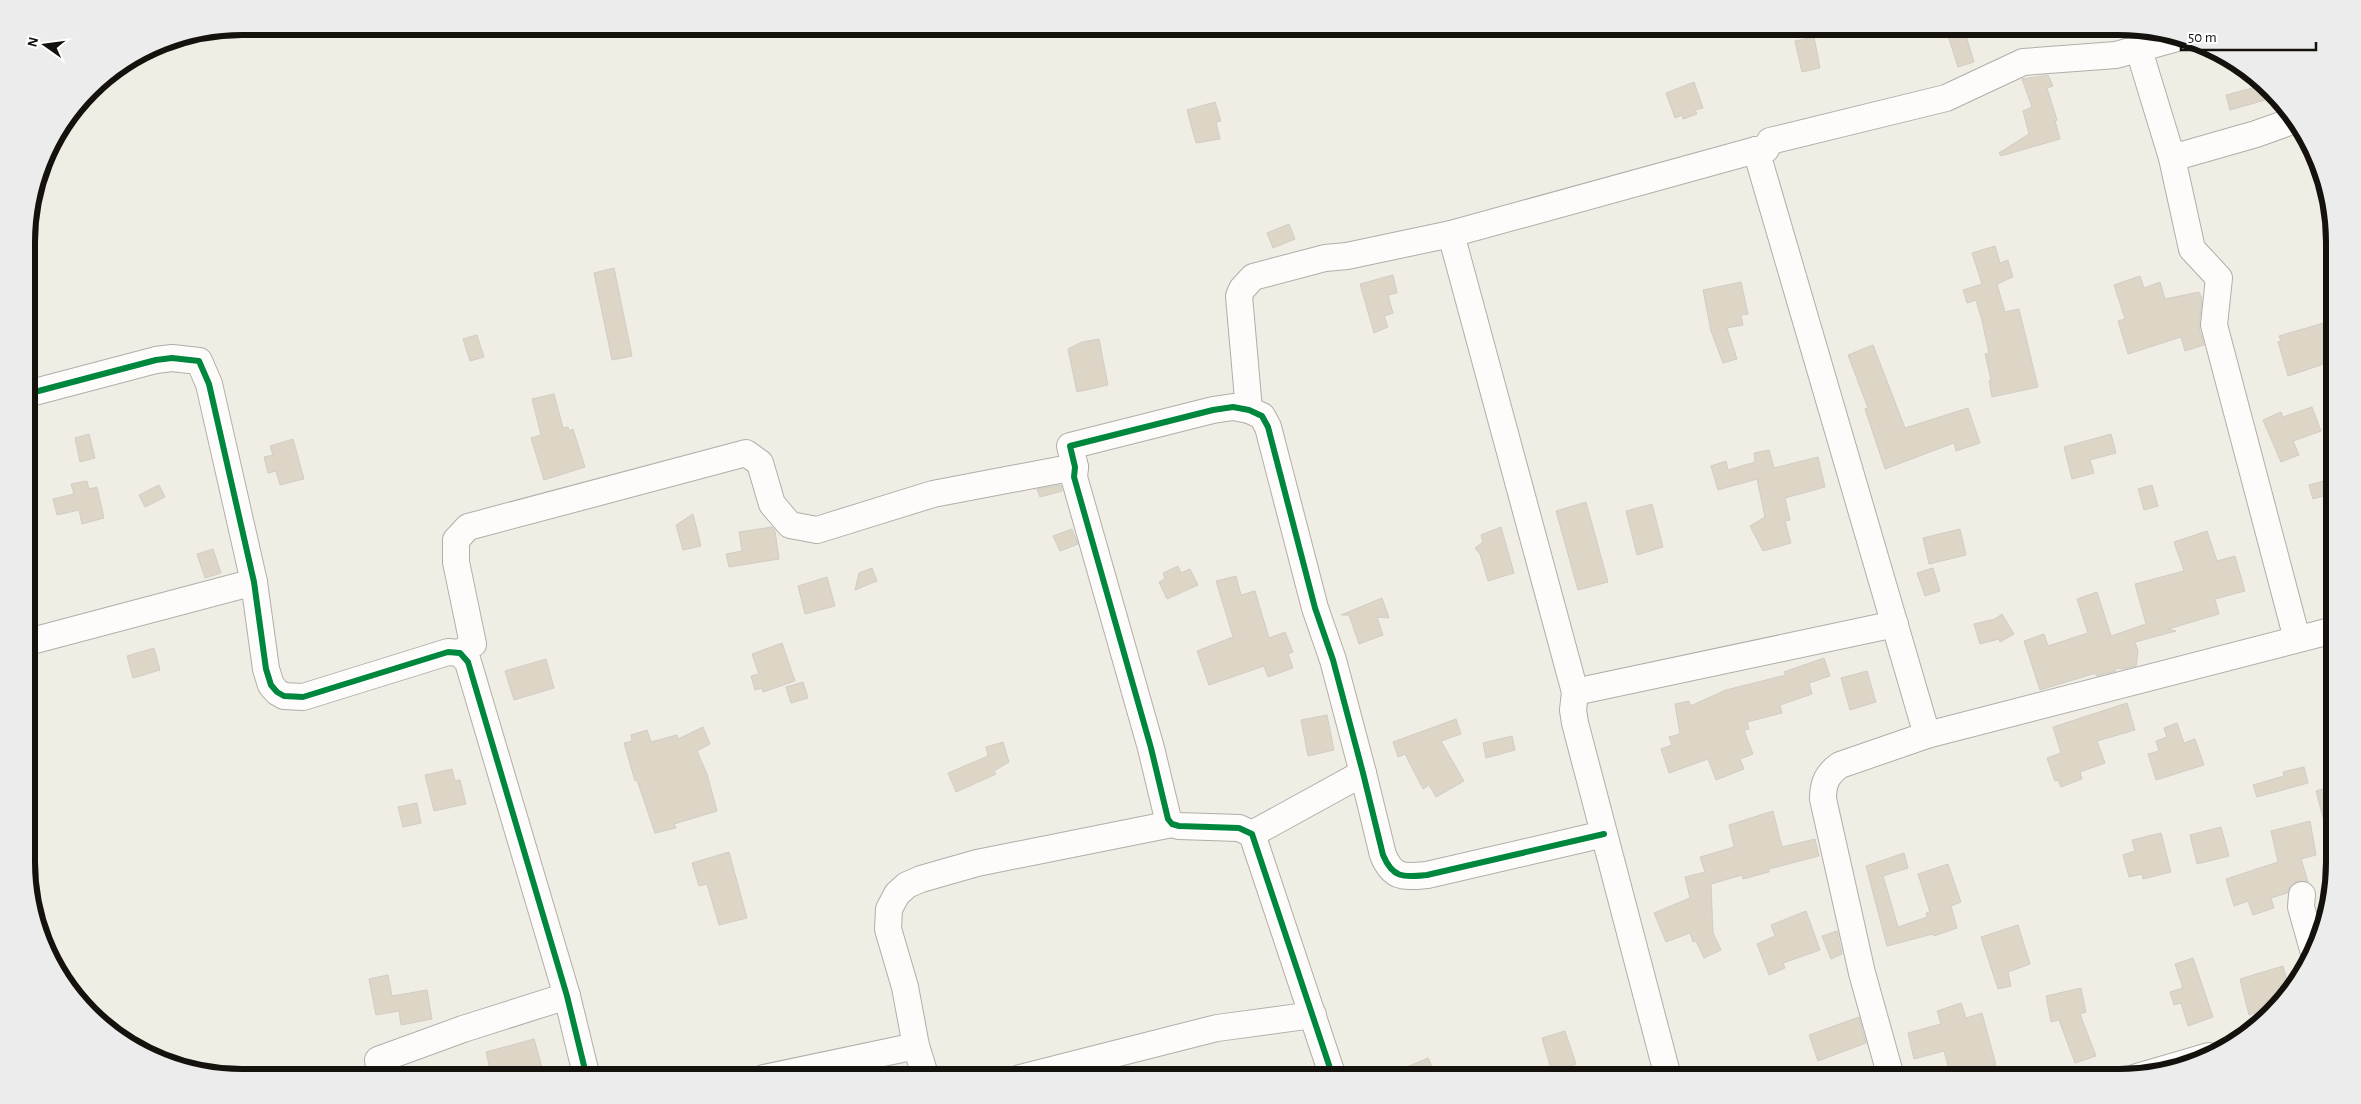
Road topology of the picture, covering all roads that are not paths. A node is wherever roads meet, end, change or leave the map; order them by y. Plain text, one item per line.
1 (2168, 41) edge
2 (2139, 50) junction
3 (2288, 123) edge
4 (1756, 150) junction
5 (2172, 158) junction
6 (1451, 234) junction
7 (35, 392) edge
8 (1249, 410) junction
9 (1075, 467) junction
10 (254, 582) junction
11 (1894, 624) junction
12 (2326, 632) edge
13 (2297, 639) junction
14 (35, 640) edge
15 (460, 653) junction
16 (1575, 692) junction
17 (1927, 735) junction
18 (1364, 773) junction
19 (1172, 824) junction
20 (1252, 834) junction
21 (1604, 834) junction
22 (2302, 895) dead end
23 (2310, 940) edge
24 (567, 996) junction
25 (1313, 1015) junction
26 (916, 1046) junction
27 (379, 1069) edge
28 (585, 1069) edge
29 (807, 1069) edge
30 (923, 1069) edge
31 (1055, 1069) edge
32 (1329, 1069) edge
33 (1666, 1069) edge
34 (1889, 1069) edge

1 - 2 street
2 - 4 street
2 - 5 street
3 - 5 street
4 - 6 street
4 - 11 street
5 - 13 street
6 - 8 street
6 - 16 street
7 - 10 street
8 - 9 street
8 - 18 street
9 - 15 street
9 - 19 street
10 - 14 street
10 - 15 street
11 - 16 street
11 - 17 street
12 - 13 street
13 - 17 street
15 - 24 street
16 - 21 street
17 - 34 street
18 - 20 street
18 - 21 street
19 - 20 street
19 - 26 street
20 - 25 street
21 - 33 street
22 - 23 street
24 - 27 street
24 - 28 street
25 - 31 street
25 - 32 street
26 - 29 street
26 - 30 street

